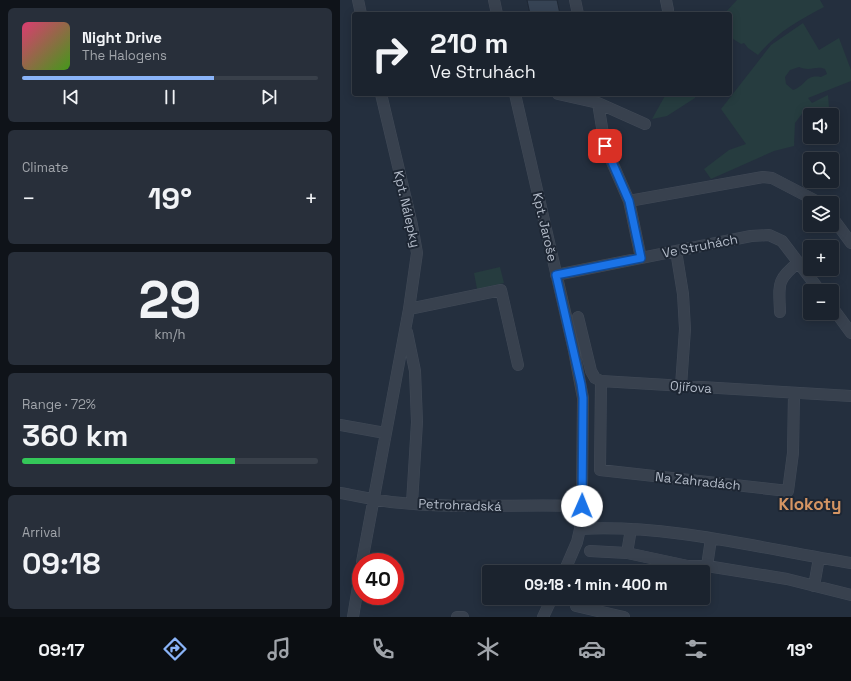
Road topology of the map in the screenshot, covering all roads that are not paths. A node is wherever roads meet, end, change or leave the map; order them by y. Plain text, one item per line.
1 (358, 0) edge
2 (494, 0) edge
3 (575, 0) edge
4 (361, 12) edge
5 (497, 12) edge
6 (578, 12) edge
7 (381, 96) edge
8 (515, 96) edge
9 (567, 96) edge
10 (598, 103) junction
11 (645, 124) dead end
12 (807, 196) edge
13 (629, 201) junction
14 (839, 227) edge
15 (851, 243) edge
16 (676, 251) junction
17 (641, 258) junction
18 (799, 262) junction
19 (556, 275) junction
20 (815, 284) edge
21 (409, 309) junction
22 (780, 312) dead end
23 (578, 317) dead end
24 (839, 317) edge
25 (405, 326) junction
26 (851, 333) edge
27 (518, 366) dead end
28 (601, 381) junction
29 (681, 386) junction
30 (794, 393) junction
31 (851, 396) edge
32 (340, 425) edge
33 (385, 433) junction
34 (340, 493) edge
35 (373, 498) junction
36 (412, 503) junction
37 (582, 506) junction
38 (580, 529) junction
39 (631, 529) junction
40 (711, 539) junction
41 (590, 551) dead end
42 (364, 553) edge
43 (627, 553) junction
44 (819, 558) junction
45 (851, 563) edge
46 (567, 565) edge
47 (683, 565) edge
48 (707, 565) edge
49 (710, 566) edge
50 (814, 586) junction
51 (851, 595) edge
52 (355, 605) edge
53 (549, 605) edge
54 (576, 606) dead end
55 (353, 617) edge
56 (457, 617) edge
57 (463, 617) edge
58 (543, 617) edge
59 (624, 617) edge

1 - 4 street
2 - 5 street
3 - 6 street
7 - 21 street, Kpt. Nálepky
8 - 19 street, Kpt. Jaroše
9 - 10 street
10 - 11 street
10 - 13 street
12 - 13 street
13 - 17 street
14 - 15 street
16 - 17 street, Ve Struhách
16 - 18 street, Ve Struhách
16 - 29 street
17 - 19 street, Ve Struhách
18 - 20 street, Ve Struhách
18 - 22 street
19 - 37 street, Kpt. Jaroše
21 - 25 street, Kpt. Nálepky
21 - 27 street
23 - 28 street
24 - 26 street
25 - 33 street, Kpt. Nálepky
25 - 36 street, Kpt. Nálepky
28 - 29 street, Ojířova
28 - 30 street, Na Zahradách
29 - 30 street, Ojířova
30 - 31 street, Ojířova
32 - 33 street
33 - 35 street, Kpt. Nálepky
34 - 35 street, Petrohradská
35 - 36 street, Petrohradská
35 - 42 street, Kpt. Nálepky
36 - 37 street, Petrohradská
37 - 38 street, Kpt. Jaroše
38 - 39 street
38 - 46 street, Kpt. Jaroše
39 - 40 street
39 - 43 street
40 - 44 street
40 - 48 street
41 - 43 street
43 - 47 street
44 - 45 street
44 - 50 street
49 - 50 street
50 - 51 street
52 - 55 street
53 - 58 street
54 - 59 street
56 - 57 street

